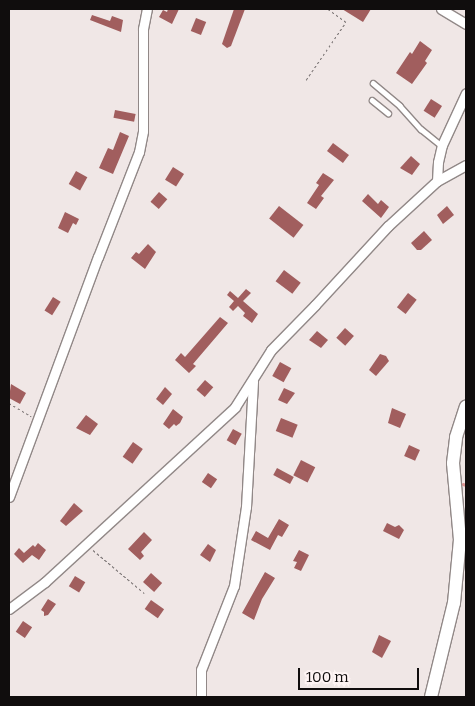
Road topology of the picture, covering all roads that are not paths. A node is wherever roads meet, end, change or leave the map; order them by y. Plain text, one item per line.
1 (147, 9) edge
2 (441, 9) edge
3 (466, 24) edge
4 (373, 83) dead end
5 (466, 93) edge
6 (372, 100) dead end
7 (388, 113) dead end
8 (442, 145) junction
9 (466, 166) edge
10 (437, 181) junction
11 (253, 381) junction
12 (466, 407) edge
13 (9, 497) edge
14 (9, 609) edge
15 (201, 697) edge
16 (431, 697) edge

1 - 13 street
2 - 3 street
4 - 8 lane
5 - 8 street
6 - 7 lane
8 - 10 street
9 - 10 street
10 - 11 street
11 - 14 street
11 - 15 street
12 - 16 street

